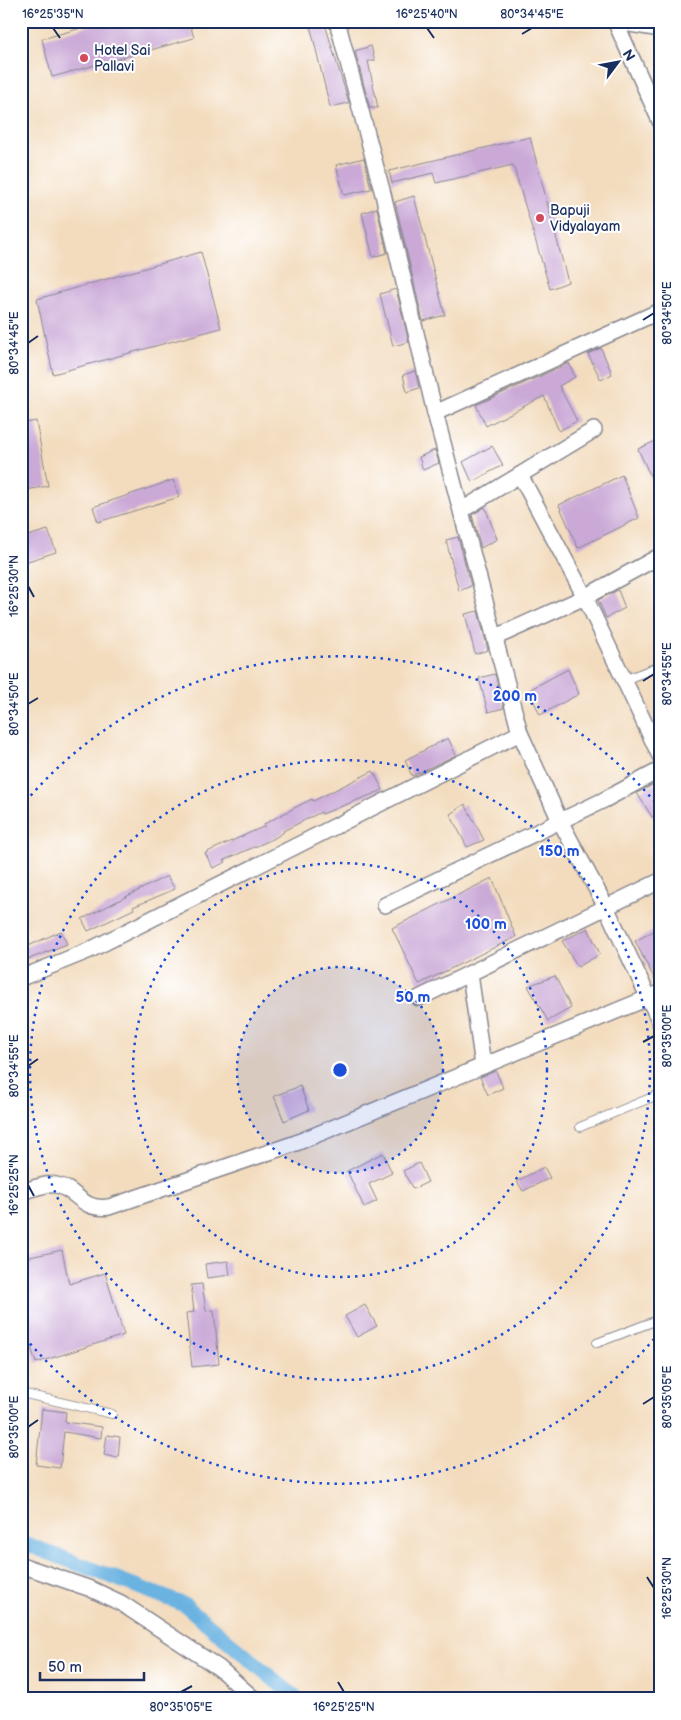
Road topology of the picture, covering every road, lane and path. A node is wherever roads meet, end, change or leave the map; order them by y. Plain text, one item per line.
1 (337, 21) edge
2 (615, 21) edge
3 (629, 21) edge
4 (660, 26) edge
5 (660, 121) edge
6 (660, 311) edge
7 (435, 413) junction
8 (594, 430) dead end
9 (520, 475) junction
10 (462, 510) junction
11 (660, 556) edge
12 (584, 597) junction
13 (496, 637) junction
14 (660, 666) edge
15 (624, 680) junction
16 (520, 734) junction
17 (660, 756) edge
18 (660, 770) edge
19 (560, 821) junction
20 (660, 881) edge
21 (386, 905) dead end
22 (606, 907) junction
23 (470, 974) junction
24 (21, 978) edge
25 (654, 996) edge
26 (420, 998) dead end
27 (660, 1022) edge
28 (483, 1066) junction
29 (660, 1094) edge
30 (580, 1127) dead end
31 (21, 1192) edge
32 (660, 1319) edge
33 (597, 1343) dead end
34 (21, 1393) edge
35 (112, 1414) dead end
36 (21, 1565) edge
37 (254, 1699) edge

1 - 7 street
2 - 5 street
3 - 4 street
6 - 7 street
7 - 10 street
8 - 9 street
9 - 10 street
9 - 12 street
10 - 13 street
11 - 12 street
12 - 13 street
12 - 15 street
13 - 16 street
14 - 15 lane
15 - 17 street
16 - 19 street
16 - 24 street
18 - 19 street
19 - 21 street
19 - 22 street
20 - 22 street
22 - 23 street
22 - 25 street
23 - 26 street
23 - 28 street
25 - 27 street
25 - 28 street
28 - 31 street
29 - 30 lane
32 - 33 lane
34 - 35 lane
36 - 37 street

